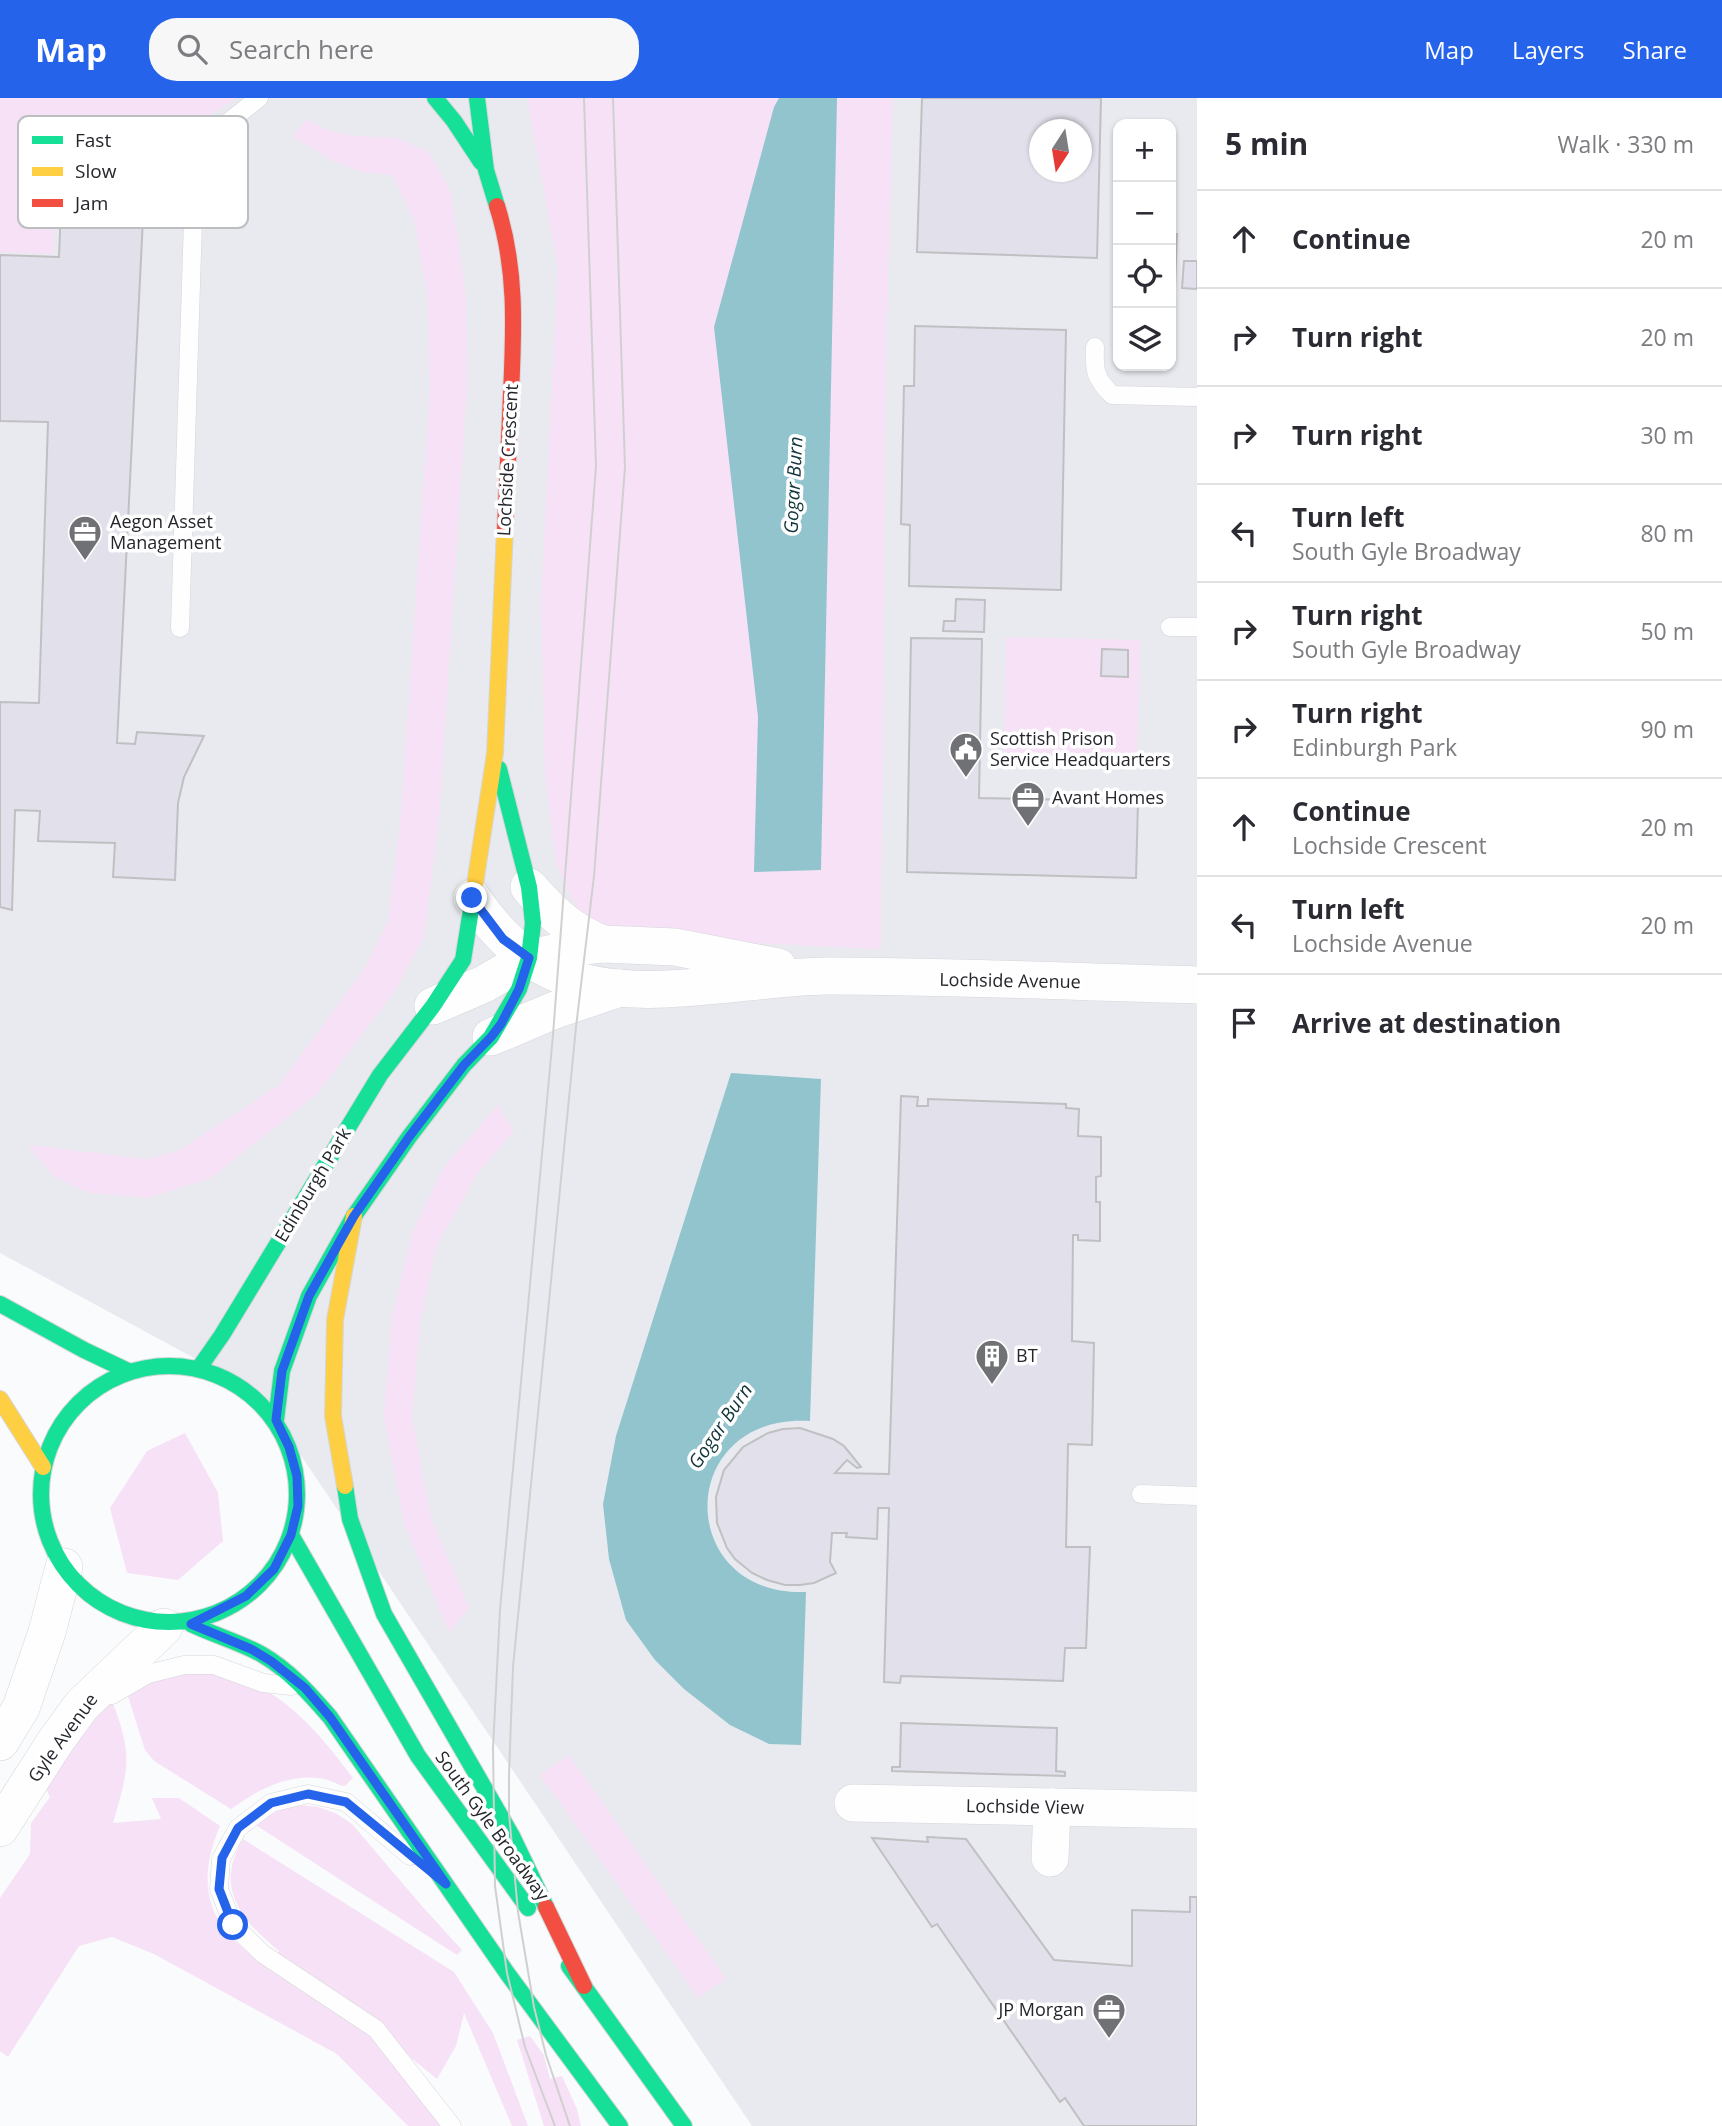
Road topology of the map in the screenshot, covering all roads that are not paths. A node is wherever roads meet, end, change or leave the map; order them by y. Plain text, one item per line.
1 (259, 98) edge
2 (435, 98) edge
3 (477, 98) edge
4 (237, 116) edge
5 (486, 170) junction
6 (193, 228) edge
7 (1095, 347) dead end
8 (1197, 397) edge
9 (1170, 626) dead end
10 (1197, 627) edge
11 (180, 628) dead end
12 (495, 753) junction
13 (529, 887) junction
14 (472, 898) junction
15 (603, 944) junction
16 (529, 958) junction
17 (824, 976) junction
18 (1197, 985) edge
19 (621, 988) junction
20 (433, 1006) junction
21 (491, 1037) junction
22 (354, 1216) junction
23 (0, 1304) edge
24 (199, 1368) junction
25 (128, 1371) junction
26 (0, 1399) edge
27 (276, 1420) junction
28 (43, 1467) junction
29 (1141, 1494) dead end
30 (1197, 1496) edge
31 (291, 1535) junction
32 (64, 1567) junction
33 (178, 1625) junction
34 (305, 1688) junction
35 (0, 1742) edge
36 (55, 1742) junction
37 (853, 1802) dead end
38 (1052, 1807) junction
39 (1197, 1810) edge
40 (0, 1828) edge
41 (1050, 1858) dead end
42 (446, 1884) junction
43 (584, 1986) junction
44 (452, 2126) edge
45 (620, 2126) edge
46 (684, 2126) edge

1 - 4 lane
2 - 5 street, Lochside Crescent
3 - 5 street, Lochside Crescent
5 - 12 street, Lochside Crescent
6 - 11 lane
7 - 8 lane
9 - 10 lane
12 - 13 street, Lochside Crescent
12 - 14 street, Lochside Crescent
13 - 15 street, Lochside Crescent
13 - 16 street, Lochside Crescent
14 - 16 street, Lochside Avenue
14 - 20 street, Lochside Crescent
15 - 16 street, Lochside Avenue
15 - 17 street, Lochside Avenue
16 - 19 street, Lochside Avenue
16 - 20 street, Lochside Avenue
16 - 21 street, Lochside Crescent
17 - 18 street, Lochside Avenue
17 - 19 street, Lochside Avenue
19 - 21 street
20 - 24 street, Edinburgh Park
21 - 22 street
22 - 27 street
22 - 43 street
23 - 25 street
24 - 25 street
24 - 27 street
25 - 28 street
26 - 28 street
27 - 31 street
28 - 32 street
29 - 30 lane
31 - 33 street
31 - 43 street, South Gyle Broadway
32 - 33 street
32 - 35 street
33 - 34 street
33 - 36 street, Gyle Avenue
34 - 36 lane
34 - 42 street
36 - 40 street, Gyle Avenue
37 - 38 street, Lochside View
38 - 39 street, Lochside View
38 - 41 street
42 - 44 lane
42 - 45 street
43 - 46 street, South Gyle Broadway

